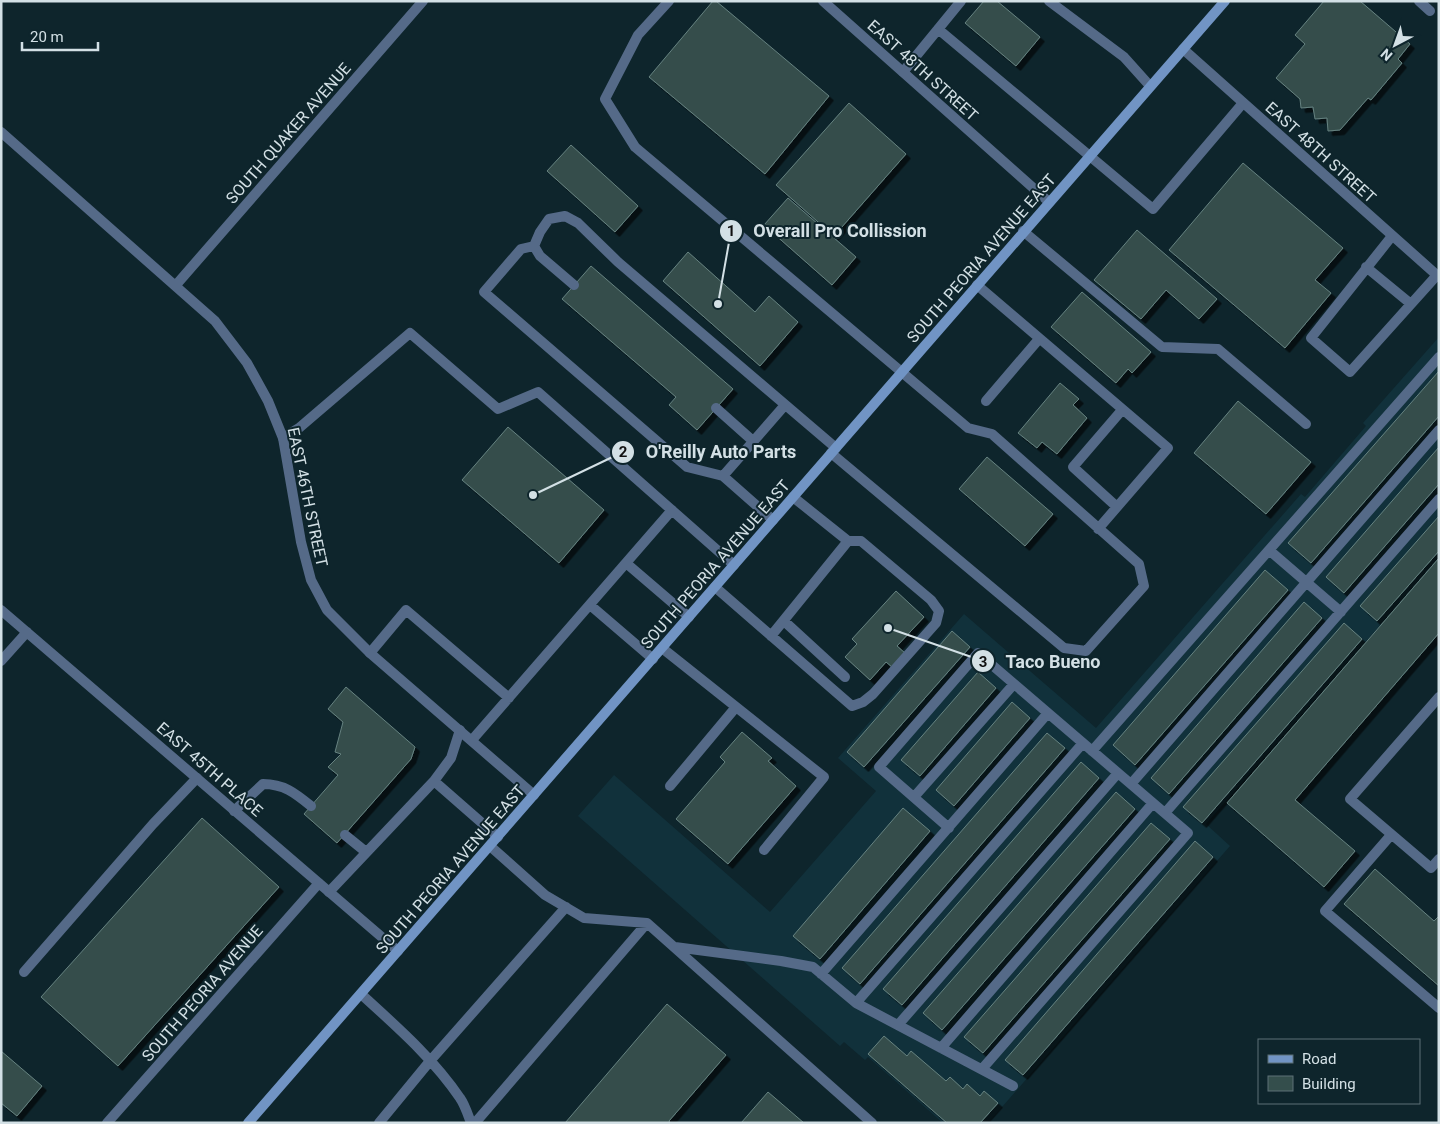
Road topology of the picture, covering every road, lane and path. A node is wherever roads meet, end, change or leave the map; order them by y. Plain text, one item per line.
1 (423, 1) edge
2 (669, 1) edge
3 (822, 1) edge
4 (961, 1) edge
5 (1049, 1) edge
6 (1224, 1) edge
7 (1419, 1) edge
8 (1430, 11) dead end
9 (938, 29) junction
10 (1183, 49) junction
11 (903, 72) junction
12 (1150, 86) junction
13 (1244, 103) junction
14 (1, 132) edge
15 (1090, 155) junction
16 (1049, 202) junction
17 (1023, 231) junction
18 (1392, 236) junction
19 (534, 246) junction
20 (1366, 267) junction
21 (1438, 276) edge
22 (176, 285) junction
23 (574, 285) dead end
24 (977, 285) junction
25 (1411, 304) junction
26 (1040, 339) junction
27 (1439, 357) edge
28 (901, 372) junction
29 (986, 401) dead end
30 (785, 405) junction
31 (716, 408) dead end
32 (1122, 410) junction
33 (1306, 424) dead end
34 (1439, 430) edge
35 (282, 438) junction
36 (753, 441) junction
37 (833, 450) junction
38 (723, 476) junction
39 (792, 497) junction
40 (1439, 499) edge
41 (1117, 506) junction
42 (672, 510) junction
43 (773, 520) junction
44 (1098, 529) junction
45 (848, 541) junction
46 (1269, 550) junction
47 (626, 563) junction
48 (734, 565) junction
49 (1307, 583) junction
50 (715, 587) junction
51 (590, 605) junction
52 (1, 610) edge
53 (1341, 612) junction
54 (689, 617) junction
55 (784, 621) junction
56 (27, 632) junction
57 (771, 636) junction
58 (662, 648) junction
59 (370, 653) junction
60 (653, 659) junction
61 (1, 661) edge
62 (845, 677) dead end
63 (1014, 684) junction
64 (1439, 696) edge
65 (509, 698) junction
66 (736, 707) junction
67 (1048, 713) junction
68 (460, 730) junction
69 (472, 740) junction
70 (1083, 743) junction
71 (1092, 751) junction
72 (1118, 773) junction
73 (197, 778) junction
74 (434, 781) junction
75 (1131, 784) junction
76 (670, 786) dead end
77 (534, 795) junction
78 (914, 797) junction
79 (1153, 802) junction
80 (311, 806) dead end
81 (234, 810) junction
82 (1165, 813) junction
83 (949, 828) junction
84 (345, 834) dead end
85 (1391, 835) junction
86 (498, 836) junction
87 (490, 846) junction
88 (764, 850) dead end
89 (366, 852) junction
90 (1439, 859) edge
91 (319, 883) junction
92 (329, 892) junction
93 (566, 907) junction
94 (648, 923) junction
95 (674, 947) junction
96 (398, 951) junction
97 (24, 972) dead end
98 (822, 974) junction
99 (360, 994) junction
100 (856, 1003) junction
101 (1439, 1008) edge
102 (898, 1025) junction
103 (941, 1048) junction
104 (430, 1061) junction
105 (982, 1069) junction
106 (1013, 1086) dead end
107 (107, 1123) edge
108 (248, 1123) edge
109 (379, 1123) edge
110 (473, 1123) edge
111 (872, 1123) edge

1 - 22 street, SOUTH QUAKER AVENUE
2 - 28 street
3 - 11 street, EAST 48TH STREET
4 - 9 street
5 - 12 street
6 - 10 main road, SOUTH PEORIA AVENUE EAST
7 - 8 street
9 - 11 street
9 - 15 street
10 - 12 main road, SOUTH PEORIA AVENUE EAST
10 - 13 street, EAST 48TH STREET
11 - 16 street, EAST 48TH STREET
12 - 15 main road, SOUTH PEORIA AVENUE EAST
13 - 15 street
13 - 18 street, EAST 48TH STREET
14 - 22 street, EAST 46TH STREET
15 - 16 main road, SOUTH PEORIA AVENUE EAST
16 - 17 main road, SOUTH PEORIA AVENUE EAST
17 - 24 main road, SOUTH PEORIA AVENUE EAST
17 - 33 street
18 - 20 street
18 - 21 street, EAST 48TH STREET
19 - 23 street
19 - 30 street
19 - 38 street
20 - 25 street
20 - 25 street
21 - 25 street
22 - 35 street, EAST 46TH STREET
24 - 26 street
24 - 28 main road, SOUTH PEORIA AVENUE EAST
26 - 29 street
26 - 32 street
27 - 46 street
28 - 37 main road, SOUTH PEORIA AVENUE EAST
28 - 44 street
30 - 36 street
30 - 37 street
31 - 36 street
32 - 41 street
32 - 41 street
34 - 49 street
35 - 42 street
35 - 59 street, EAST 46TH STREET
36 - 38 street
37 - 39 main road, SOUTH PEORIA AVENUE EAST
37 - 44 street
38 - 43 street
39 - 43 main road, SOUTH PEORIA AVENUE EAST
39 - 45 street
40 - 53 street
41 - 44 street
42 - 47 street
42 - 48 street
43 - 48 main road, SOUTH PEORIA AVENUE EAST
45 - 55 street
45 - 57 street
46 - 49 street
46 - 71 street
47 - 51 street
47 - 54 street
48 - 50 main road, SOUTH PEORIA AVENUE EAST
49 - 53 street
49 - 75 street
50 - 54 main road, SOUTH PEORIA AVENUE EAST
50 - 57 street
51 - 60 street
51 - 65 street
52 - 56 street, EAST 45TH PLACE
53 - 82 street
54 - 58 main road, SOUTH PEORIA AVENUE EAST
55 - 57 street
55 - 62 street
56 - 61 street
56 - 73 street, EAST 45TH PLACE
58 - 60 main road, SOUTH PEORIA AVENUE EAST
58 - 66 street
59 - 65 street
59 - 68 street, EAST 46TH STREET
60 - 77 main road, SOUTH PEORIA AVENUE EAST
63 - 67 street
63 - 78 street
63 - 78 street
64 - 85 street
65 - 69 street
66 - 76 street
66 - 88 street
67 - 70 street
67 - 83 street
68 - 69 street, EAST 46TH STREET
68 - 74 street
69 - 77 street, EAST 46TH STREET
70 - 71 street
70 - 100 street
71 - 72 street
72 - 75 street
72 - 102 street
73 - 81 street, EAST 45TH PLACE
73 - 97 street
74 - 86 street
74 - 89 street
75 - 79 street
77 - 86 main road, SOUTH PEORIA AVENUE EAST
78 - 83 street
79 - 82 street
79 - 103 street
80 - 81 street
81 - 91 street, EAST 45TH PLACE
82 - 105 street
83 - 98 street
84 - 89 street
85 - 90 street
85 - 101 street
86 - 87 main road, SOUTH PEORIA AVENUE EAST
87 - 93 street
87 - 96 main road, SOUTH PEORIA AVENUE EAST
89 - 92 street
91 - 92 street, EAST 45TH PLACE
91 - 107 street, SOUTH PEORIA AVENUE
92 - 96 street, EAST 45TH PLACE
93 - 94 street
93 - 104 street
94 - 95 street
94 - 110 street
95 - 98 street
95 - 111 street
96 - 99 main road, SOUTH PEORIA AVENUE EAST
98 - 100 street
99 - 104 street
99 - 108 main road, SOUTH PEORIA AVENUE EAST
100 - 102 street
102 - 103 street
103 - 105 street
104 - 109 street
104 - 110 street
105 - 106 street

